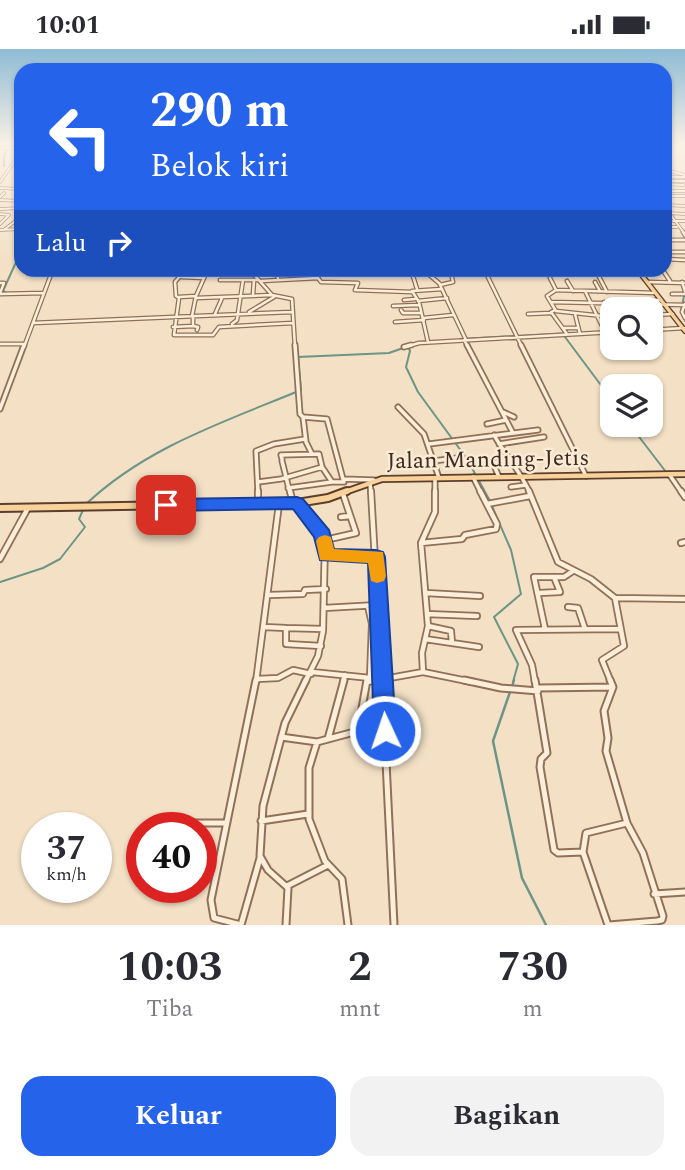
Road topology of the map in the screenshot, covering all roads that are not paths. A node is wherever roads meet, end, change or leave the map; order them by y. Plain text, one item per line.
1 (4, 193) dead end
2 (0, 197) edge
3 (13, 201) joint
4 (2, 209) edge
5 (0, 214) edge
6 (673, 221) joint
7 (685, 221) edge
8 (2, 222) edge
9 (672, 227) edge
10 (678, 227) junction
11 (684, 234) edge
12 (50, 277) edge
13 (179, 277) joint
14 (257, 277) edge
15 (413, 277) edge
16 (432, 277) edge
17 (452, 277) edge
18 (488, 277) edge
19 (598, 277) edge
20 (644, 277) edge
21 (667, 277) edge
22 (204, 278) joint
23 (278, 278) joint
24 (317, 278) joint
25 (550, 278) dead end
26 (220, 280) dead end
27 (243, 280) junction
28 (254, 280) junction
29 (260, 280) junction
30 (568, 281) dead end
31 (595, 282) dead end
32 (648, 282) junction
33 (670, 282) junction
34 (0, 283) edge
35 (683, 283) edge
36 (440, 284) junction
37 (416, 289) junction
38 (442, 289) junction
39 (556, 291) junction
40 (568, 291) junction
41 (573, 291) junction
42 (585, 291) junction
43 (603, 291) junction
44 (412, 292) junction
45 (44, 293) junction
46 (656, 293) junction
47 (685, 293) edge
48 (0, 294) edge
49 (671, 294) dead end
50 (253, 295) junction
51 (403, 295) junction
52 (242, 296) junction
53 (273, 296) junction
54 (179, 297) junction
55 (196, 297) junction
56 (222, 297) junction
57 (605, 297) edge
58 (659, 297) edge
59 (447, 298) junction
60 (574, 301) junction
61 (591, 301) junction
62 (418, 302) junction
63 (600, 302) edge
64 (663, 302) edge
65 (551, 303) junction
66 (665, 305) junction
67 (684, 305) edge
68 (393, 306) dead end
69 (401, 310) dead end
70 (292, 312) junction
71 (553, 312) junction
72 (421, 313) junction
73 (237, 314) junction
74 (247, 314) junction
75 (528, 314) dead end
76 (575, 314) junction
77 (663, 314) edge
78 (673, 314) junction
79 (213, 315) junction
80 (454, 315) junction
81 (192, 316) junction
82 (174, 317) junction
83 (597, 317) junction
84 (685, 318) edge
85 (424, 319) junction
86 (33, 323) junction
87 (293, 323) junction
88 (395, 323) dead end
89 (600, 323) edge
90 (193, 326) junction
91 (229, 326) junction
92 (173, 327) junction
93 (684, 329) edge
94 (197, 330) dead end
95 (663, 330) edge
96 (600, 331) edge
97 (565, 332) junction
98 (579, 332) junction
99 (517, 336) junction
100 (465, 340) junction
101 (428, 342) junction
102 (0, 344) edge
103 (24, 344) junction
104 (404, 347) dead end
105 (2, 400) edge
106 (398, 407) dead end
107 (0, 409) edge
108 (502, 412) junction
109 (303, 417) junction
110 (514, 417) dead end
111 (507, 420) junction
112 (487, 424) dead end
113 (538, 430) dead end
114 (513, 433) junction
115 (494, 435) junction
116 (544, 437) dead end
117 (305, 439) junction
118 (429, 444) junction
119 (499, 444) junction
120 (312, 454) junction
121 (457, 458) dead end
122 (433, 461) junction
123 (509, 461) junction
124 (322, 467) junction
125 (668, 474) junction
126 (685, 474) edge
127 (586, 476) junction
128 (474, 477) junction
129 (499, 477) junction
130 (523, 477) junction
131 (285, 478) junction
132 (437, 478) junction
133 (345, 481) junction
134 (372, 481) junction
135 (258, 482) junction
136 (332, 482) junction
137 (526, 485) junction
138 (511, 487) dead end
139 (288, 488) junction
140 (345, 493) junction
141 (530, 496) junction
142 (685, 497) edge
143 (279, 503) junction
144 (295, 503) junction
145 (258, 504) junction
146 (490, 504) junction
147 (0, 508) edge
148 (28, 508) junction
149 (341, 517) dead end
150 (352, 517) junction
151 (325, 540) junction
152 (421, 543) junction
153 (326, 555) junction
154 (375, 557) junction
155 (0, 559) edge
156 (571, 573) junction
157 (554, 576) junction
158 (326, 589) junction
159 (426, 593) junction
160 (539, 593) junction
161 (269, 595) junction
162 (480, 596) dead end
163 (615, 598) junction
164 (685, 599) edge
165 (373, 605) junction
166 (568, 607) dead end
167 (324, 608) junction
168 (427, 614) junction
169 (477, 615) dead end
170 (372, 624) junction
171 (380, 624) junction
172 (428, 626) junction
173 (264, 627) junction
174 (286, 628) junction
175 (323, 629) junction
176 (545, 629) junction
177 (585, 629) junction
178 (620, 629) junction
179 (424, 639) junction
180 (452, 643) junction
181 (321, 646) junction
182 (479, 647) dead end
183 (424, 672) junction
184 (312, 673) junction
185 (345, 675) junction
186 (382, 677) junction
187 (370, 678) junction
188 (257, 679) junction
189 (613, 687) junction
190 (537, 689) junction
191 (281, 737) junction
192 (328, 739) junction
193 (317, 741) junction
194 (308, 814) junction
195 (261, 821) junction
196 (217, 823) edge
197 (226, 823) junction
198 (627, 823) junction
199 (583, 852) junction
200 (260, 856) junction
201 (328, 865) junction
202 (287, 886) junction
203 (685, 892) edge
204 (654, 894) junction
205 (242, 925) edge
206 (286, 925) edge
207 (348, 925) edge
208 (394, 925) edge
209 (608, 925) edge

1 - 2 street
2 - 3 street
3 - 4 street
5 - 8 street
6 - 7 street
6 - 10 street
9 - 10 street
10 - 11 street
12 - 45 street
13 - 22 street
13 - 54 street
14 - 29 street
15 - 37 street
16 - 36 street
17 - 36 street
18 - 99 street
19 - 43 street
20 - 32 main road
21 - 33 street
22 - 55 street
23 - 24 street
23 - 29 street
24 - 51 street
25 - 39 street
26 - 27 street
27 - 28 street
27 - 52 street
28 - 29 street
28 - 50 street
29 - 53 street
30 - 41 street
31 - 43 street
32 - 33 street
32 - 46 main road
33 - 35 street
34 - 48 street
35 - 47 street
36 - 38 street
37 - 38 street
37 - 44 street
38 - 59 street
39 - 40 street
39 - 65 street
40 - 41 street
40 - 60 street
41 - 42 street
42 - 43 street
42 - 61 street
43 - 46 street
43 - 57 street
44 - 51 street
44 - 62 street
45 - 48 street
45 - 86 street
46 - 58 main road
47 - 49 street
50 - 52 street
50 - 53 street
51 - 62 street
52 - 56 street
52 - 73 street
53 - 70 street
53 - 74 street
54 - 55 street
54 - 82 street
55 - 56 street
55 - 81 street
56 - 79 street
59 - 62 street
59 - 80 street
60 - 61 street
60 - 65 street
61 - 63 street
61 - 83 street
62 - 68 street
62 - 72 street
64 - 66 main road
65 - 71 street
66 - 67 street
66 - 78 main road
67 - 84 street
69 - 72 street
70 - 74 street
70 - 87 street
71 - 75 street
71 - 76 street
71 - 97 street
72 - 85 street
73 - 74 street
73 - 79 street
73 - 91 street
76 - 83 street
76 - 98 street
77 - 78 street
78 - 93 main road
79 - 81 street
80 - 85 street
80 - 100 street
81 - 82 street
81 - 90 street
82 - 86 street
82 - 92 street
83 - 89 street
85 - 88 street
85 - 101 street
86 - 103 street
87 - 91 street
87 - 109 street
90 - 92 street
90 - 94 street
91 - 92 street
93 - 95 street
96 - 98 street
97 - 98 street
97 - 98 street
97 - 99 street
99 - 100 street
99 - 127 street
100 - 101 street
100 - 108 street
101 - 104 street
102 - 103 street
103 - 105 street
105 - 107 street
106 - 118 street
108 - 110 street
108 - 111 street
109 - 117 street
109 - 133 street
111 - 112 street
111 - 114 street
113 - 114 street
114 - 115 street
115 - 118 street
115 - 119 street
116 - 119 street
117 - 120 street
117 - 135 street
118 - 122 street
119 - 123 street
120 - 124 street
120 - 131 street
121 - 122 street
122 - 132 street
123 - 129 street
123 - 130 street
124 - 131 street
124 - 136 street
125 - 126 main road, Jalan Manding-Jetis
125 - 127 main road, Jalan Manding-Jetis
125 - 142 street
127 - 130 main road, Jalan Manding-Jetis
128 - 129 main road, Jalan Manding-Jetis
128 - 132 main road, Jalan Manding-Jetis
128 - 146 street
129 - 130 main road, Jalan Manding-Jetis
130 - 137 street
131 - 135 street
131 - 139 street
132 - 134 main road, Jalan Manding-Jetis
132 - 152 street
133 - 134 street
133 - 136 street
133 - 140 street
134 - 140 main road, Jalan Manding-Jetis
134 - 154 street
135 - 145 street
136 - 139 street
137 - 138 street
137 - 141 street
139 - 144 street
140 - 144 main road, Jalan Manding-Jetis
140 - 150 street
141 - 146 street
141 - 156 street
143 - 144 main road, Jalan Manding-Jetis
143 - 145 main road, Jalan Manding-Jetis
143 - 161 street
144 - 151 street
145 - 148 main road, Jalan Manding-Jetis
146 - 152 street
147 - 148 main road, Jalan Manding-Jetis
148 - 155 street
149 - 150 street
150 - 151 street
151 - 153 street
152 - 159 street
153 - 154 street
153 - 158 street
154 - 165 street
156 - 157 street
156 - 163 street
157 - 160 street
157 - 160 street
158 - 161 street
158 - 167 street
159 - 162 street
159 - 168 street
160 - 176 street
161 - 173 street
163 - 164 street
163 - 178 street
165 - 167 street
165 - 170 street
165 - 171 street
166 - 177 street
167 - 175 street
168 - 169 street
168 - 172 street
170 - 171 street
170 - 187 street
171 - 186 street
172 - 179 street
172 - 180 street
173 - 174 street
173 - 188 street
174 - 175 street
174 - 181 street
175 - 181 street
176 - 177 street
176 - 190 street
177 - 178 street
178 - 189 street
179 - 180 street
179 - 183 street
180 - 182 street
181 - 184 street
183 - 186 street
183 - 190 street
184 - 185 street
184 - 188 street
184 - 191 street
185 - 187 street
185 - 192 street
186 - 187 street
186 - 208 street
187 - 192 street
188 - 197 street
189 - 190 street
189 - 198 street
190 - 199 street
191 - 193 street
191 - 195 street
192 - 193 street
193 - 194 street
194 - 195 street
194 - 201 street
195 - 200 street
196 - 197 street
197 - 205 street
198 - 199 street
198 - 204 street
199 - 209 street
200 - 202 street
200 - 205 street
201 - 202 street
201 - 207 street
202 - 206 street
203 - 204 street
204 - 209 street

